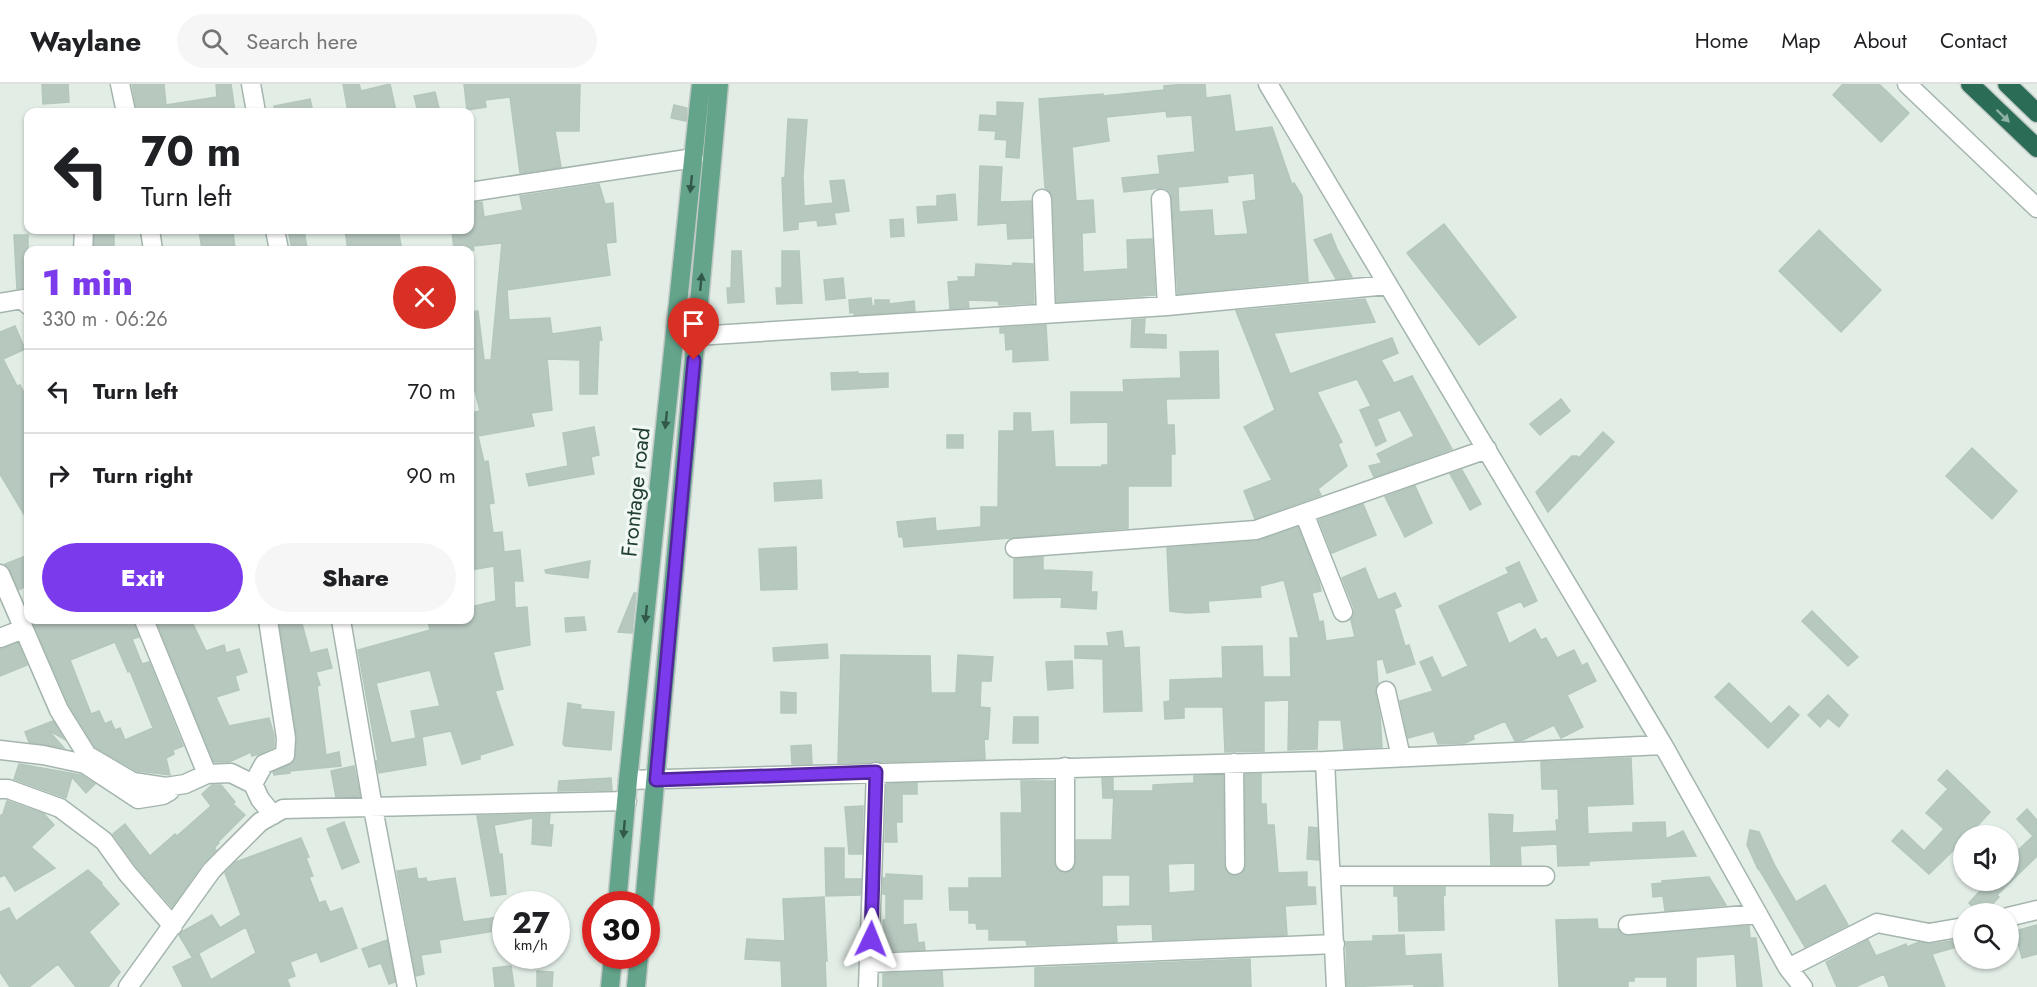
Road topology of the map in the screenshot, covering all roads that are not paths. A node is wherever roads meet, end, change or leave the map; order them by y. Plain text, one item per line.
1 (120, 84) edge
2 (251, 84) edge
3 (701, 84) edge
4 (719, 84) edge
5 (1268, 84) edge
6 (1907, 84) edge
7 (1970, 84) edge
8 (2007, 84) edge
9 (125, 108) edge
10 (255, 108) edge
11 (2037, 112) edge
12 (2036, 146) edge
13 (694, 158) junction
14 (474, 191) edge
15 (1042, 199) dead end
16 (1161, 199) dead end
17 (2037, 208) edge
18 (1388, 285) junction
19 (24, 290) edge
20 (14, 302) edge
21 (1167, 306) junction
22 (1046, 314) junction
23 (696, 336) junction
24 (1487, 449) junction
25 (1304, 513) junction
26 (1015, 548) dead end
27 (0, 574) edge
28 (1343, 612) dead end
29 (146, 624) edge
30 (269, 624) edge
31 (342, 624) edge
32 (23, 629) junction
33 (0, 638) edge
34 (1386, 691) dead end
35 (1663, 745) junction
36 (0, 750) edge
37 (1401, 757) junction
38 (1325, 761) junction
39 (1234, 763) junction
40 (1065, 768) junction
41 (876, 772) junction
42 (207, 774) junction
43 (628, 780) junction
44 (656, 780) junction
45 (185, 784) junction
46 (253, 784) junction
47 (0, 789) edge
48 (627, 801) junction
49 (373, 808) junction
50 (273, 815) junction
51 (1065, 862) dead end
52 (1235, 865) dead end
53 (1331, 876) junction
54 (1545, 876) dead end
55 (619, 891) edge
56 (645, 891) edge
57 (2037, 910) edge
58 (2019, 914) edge
59 (1758, 915) junction
60 (1628, 925) dead end
61 (173, 926) junction
62 (1953, 929) edge
63 (1335, 944) junction
64 (870, 963) junction
65 (1788, 968) junction
66 (612, 969) edge
67 (638, 969) edge
68 (128, 987) edge
69 (407, 987) edge
70 (610, 987) edge
71 (636, 987) edge
72 (868, 987) edge
73 (1336, 987) edge
74 (1803, 987) edge

1 - 9 street
2 - 10 street
3 - 13 main road, Frontage road
23 -> 4 main road
5 - 18 street
6 - 17 street
7 -> 12 highway
8 - 11 highway
13 - 14 street
13 -> 43 main road, Frontage road
15 - 22 street
16 - 21 street
18 - 21 street
18 - 24 street
19 - 20 street
21 - 22 street
22 - 23 street
23 - 44 main road
24 - 25 street
24 - 35 street
25 - 26 street
25 - 28 street
27 - 32 street
29 - 42 street
30 - 46 street
31 - 49 street
32 - 33 street
32 - 45 street
34 - 37 street
35 - 37 street
35 - 59 street
36 - 45 street
37 - 38 street
38 - 39 street
38 - 53 street
39 - 40 street
39 - 52 street
40 - 41 street
40 - 51 street
41 - 44 street
41 - 64 street
42 - 45 street
42 - 46 street
43 - 44 street
43 - 48 main road, Frontage road
44 - 56 main road
46 - 50 street
47 - 61 street
48 - 49 street
48 -> 55 main road, Frontage road
49 - 50 street
49 - 69 street
50 - 61 street
53 - 54 street
53 - 63 street
57 - 58 street
59 - 60 street
59 - 65 street
61 - 68 street
62 - 65 street
63 - 64 street
63 - 73 street
64 - 72 street
65 - 74 street
66 - 70 main road
67 - 71 main road

